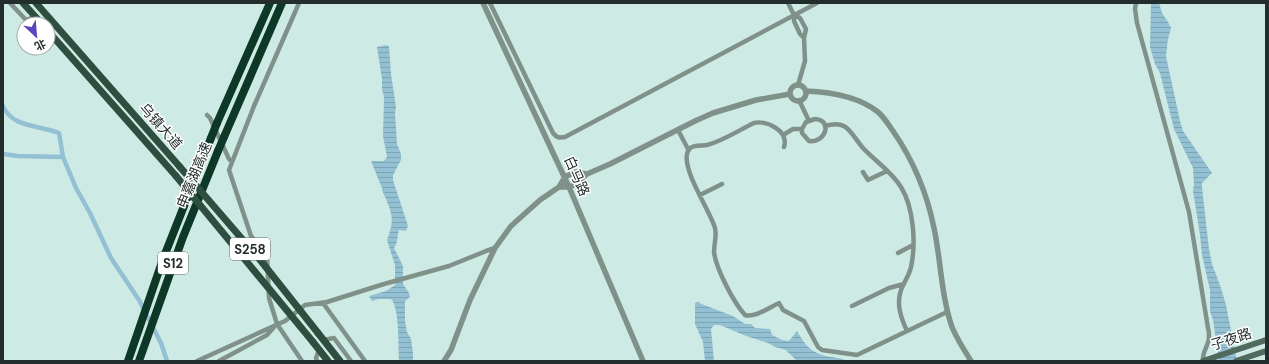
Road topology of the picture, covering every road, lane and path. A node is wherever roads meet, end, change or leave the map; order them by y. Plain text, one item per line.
1 (10, 3) edge
2 (23, 3) edge
3 (270, 3) edge
4 (282, 3) edge
5 (299, 3) edge
6 (483, 3) edge
7 (490, 3) edge
8 (788, 3) edge
9 (817, 3) edge
10 (1136, 3) edge
11 (37, 4) edge
12 (794, 15) junction
13 (22, 16) edge
14 (35, 16) edge
15 (803, 24) junction
16 (797, 28) junction
17 (804, 38) junction
18 (56, 40) edge
19 (798, 85) junction
20 (806, 91) junction
21 (790, 94) junction
22 (799, 100) junction
23 (207, 114) dead end
24 (809, 121) junction
25 (825, 126) junction
26 (802, 129) junction
27 (678, 130) junction
28 (783, 134) junction
29 (784, 146) dead end
30 (688, 149) junction
31 (232, 162) junction
32 (887, 171) junction
33 (863, 172) dead end
34 (587, 174) junction
35 (565, 177) junction
36 (722, 184) dead end
37 (559, 187) junction
38 (569, 187) junction
39 (700, 195) junction
40 (913, 245) junction
41 (495, 248) junction
42 (898, 253) dead end
43 (904, 284) junction
44 (323, 303) junction
45 (852, 306) dead end
46 (948, 312) junction
47 (277, 324) junction
48 (907, 331) junction
49 (324, 340) junction
50 (1266, 340) edge
51 (320, 350) junction
52 (1266, 351) edge
53 (199, 360) edge
54 (128, 361) edge
55 (139, 361) edge
56 (219, 361) edge
57 (302, 361) edge
58 (317, 361) edge
59 (328, 361) edge
60 (340, 361) edge
61 (352, 361) edge
62 (365, 361) edge
63 (444, 361) edge
64 (643, 361) edge
65 (971, 361) edge
66 (1203, 361) edge
67 (1236, 361) edge

1 - 13 street
2 - 14 main road
3 - 54 highway, 申嘉湖高速 / S12, bridge
4 - 55 highway, 申嘉湖高速 / S12, bridge
5 - 31 street
6 - 35 street, 白马路
7 - 12 street
8 - 12 street
9 - 12 street
10 - 66 street
11 - 49 main road, 乌镇大道 / S258, bridge
12 - 15 street
12 - 16 street
15 - 16 street
15 - 17 street
16 - 17 street
17 - 19 street
18 - 51 main road, 乌镇大道 / S258, bridge
19 - 20 street
19 - 21 street
20 - 22 street
20 - 46 street
21 - 22 street
21 - 27 street
22 - 24 street
23 - 31 street
24 - 25 street
24 - 26 street
25 - 26 street
25 - 32 street
26 - 28 street
27 - 30 street
27 - 34 street
28 - 29 street
28 - 30 street
30 - 39 street
31 - 47 street
32 - 33 street
32 - 40 street
34 - 35 street
34 - 38 street
35 - 37 street
35 - 38 street, 白马路
36 - 39 street
37 - 38 street
37 - 41 street
38 - 64 street, 白马路
39 - 48 street
40 - 42 street
40 - 43 street
41 - 44 street
41 - 63 street
43 - 45 street
43 - 48 street
44 - 47 street
44 - 62 street
46 - 48 street
46 - 65 street
47 - 53 street
47 - 56 street
47 - 57 street
49 - 60 main road, 乌镇大道 / S258
49 - 61 street
50 - 66 main road, 子夜路
51 - 58 street
51 - 59 main road, 乌镇大道 / S258
52 - 67 main road, 子夜路

